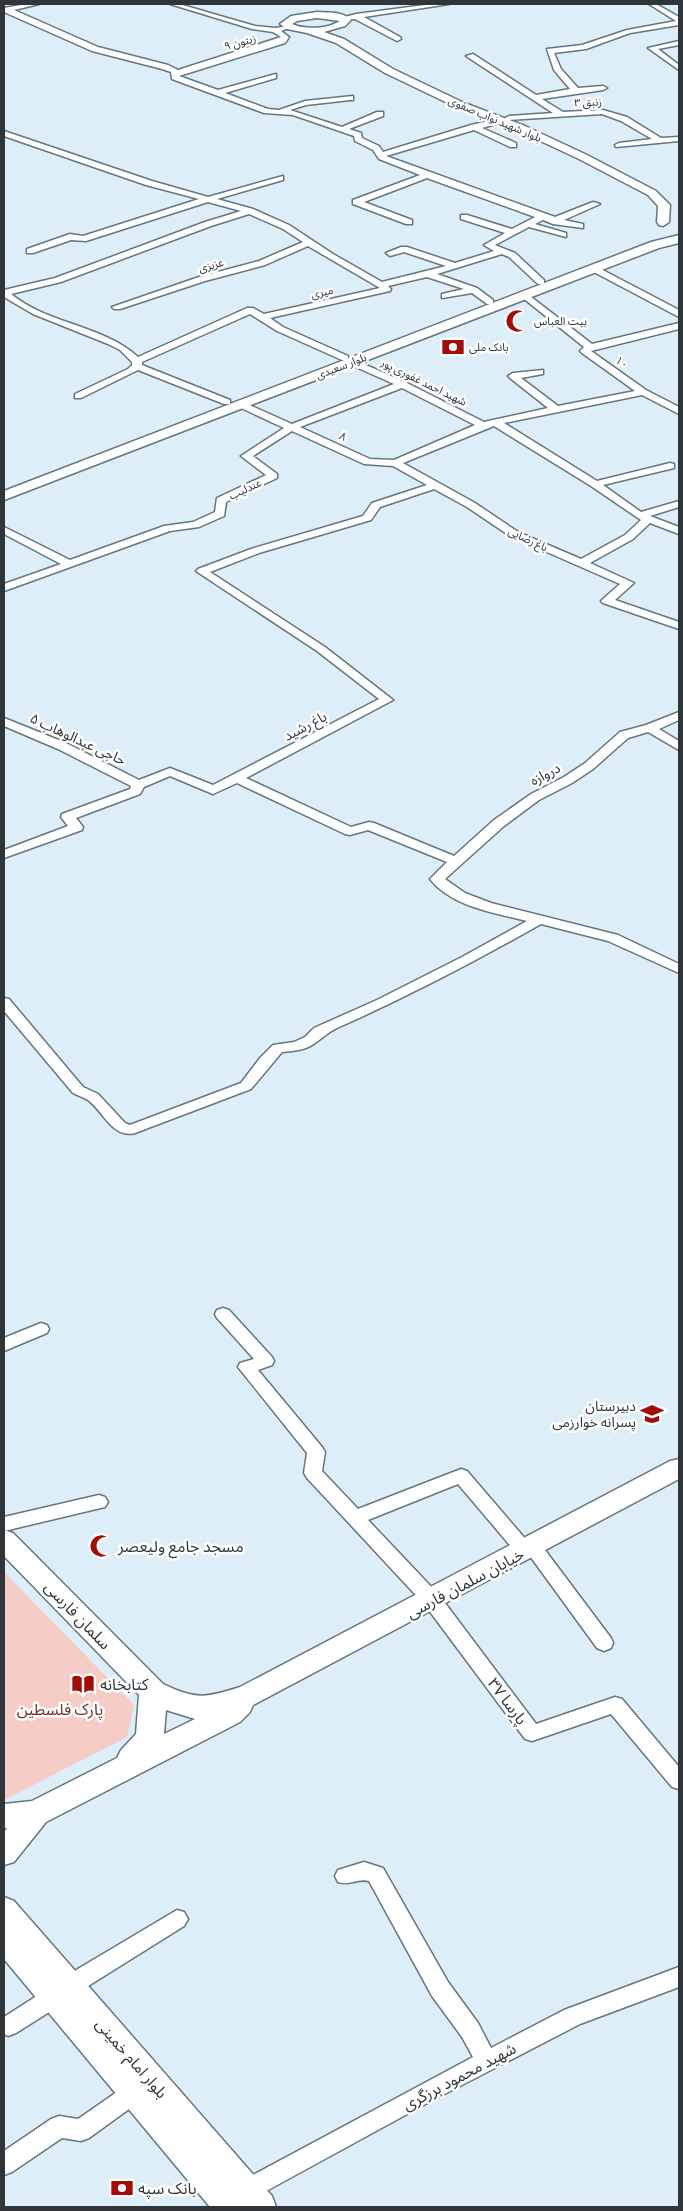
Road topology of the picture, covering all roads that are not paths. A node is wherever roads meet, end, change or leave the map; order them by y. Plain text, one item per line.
1 (36, 4) edge
2 (173, 4) edge
3 (446, 4) edge
4 (652, 4) edge
5 (424, 5) edge
6 (301, 6) dead end
7 (5, 10) edge
8 (324, 15) junction
9 (356, 16) junction
10 (679, 21) edge
11 (340, 22) junction
12 (287, 27) junction
13 (275, 30) junction
14 (307, 30) junction
15 (397, 39) dead end
16 (679, 43) edge
17 (470, 56) dead end
18 (679, 68) edge
19 (176, 73) junction
20 (273, 76) dead end
21 (604, 88) dead end
22 (576, 91) junction
23 (216, 93) junction
24 (350, 98) dead end
25 (534, 98) junction
26 (281, 113) junction
27 (380, 114) dead end
28 (560, 114) junction
29 (504, 119) junction
30 (474, 127) junction
31 (526, 127) junction
32 (343, 129) junction
33 (4, 133) edge
34 (679, 139) edge
35 (660, 141) junction
36 (513, 145) dead end
37 (619, 145) dead end
38 (381, 155) junction
39 (427, 175) junction
40 (280, 178) dead end
41 (209, 199) junction
42 (671, 199) dead end
43 (596, 204) dead end
44 (250, 211) junction
45 (675, 216) dead end
46 (464, 217) dead end
47 (542, 217) junction
48 (553, 221) junction
49 (409, 222) dead end
50 (527, 224) junction
51 (663, 225) junction
52 (580, 226) dead end
53 (511, 232) junction
54 (563, 235) dead end
55 (679, 237) edge
56 (309, 242) junction
57 (30, 251) dead end
58 (502, 251) junction
59 (390, 253) dead end
60 (456, 266) junction
61 (595, 269) junction
62 (428, 274) junction
63 (541, 282) junction
64 (381, 285) junction
65 (474, 290) junction
66 (4, 293) edge
67 (445, 296) dead end
68 (526, 296) junction
69 (490, 302) junction
70 (117, 306) dead end
71 (679, 314) edge
72 (263, 317) junction
73 (679, 326) edge
74 (590, 347) junction
75 (348, 360) junction
76 (137, 363) junction
77 (540, 372) dead end
78 (308, 375) junction
79 (402, 384) junction
80 (643, 392) junction
81 (78, 396) dead end
82 (228, 402) junction
83 (242, 406) junction
84 (556, 409) junction
85 (679, 411) edge
86 (497, 423) junction
87 (484, 425) junction
88 (292, 428) junction
89 (395, 463) junction
90 (670, 466) dead end
91 (596, 484) junction
92 (433, 486) junction
93 (4, 487) edge
94 (4, 496) edge
95 (679, 504) edge
96 (644, 518) junction
97 (4, 530) edge
98 (679, 531) edge
99 (582, 563) junction
100 (70, 564) junction
101 (4, 588) edge
102 (679, 626) edge
103 (679, 716) edge
104 (4, 722) edge
105 (650, 728) junction
106 (679, 746) edge
107 (237, 778) junction
108 (138, 785) junction
109 (4, 854) edge
110 (455, 861) junction
111 (540, 919) junction
112 (675, 962) edge
113 (4, 1002) edge
114 (223, 1314) dead end
115 (41, 1329) dead end
116 (4, 1345) edge
117 (679, 1468) edge
118 (99, 1502) dead end
119 (355, 1518) junction
120 (4, 1524) edge
121 (4, 1540) edge
122 (529, 1549) junction
123 (432, 1600) junction
124 (604, 1643) dead end
125 (153, 1692) junction
126 (249, 1695) junction
127 (116, 1773) junction
128 (679, 1781) edge
129 (36, 1814) junction
130 (4, 1816) edge
131 (4, 1853) edge
132 (345, 1876) dead end
133 (4, 1910) edge
134 (177, 1919) dead end
135 (4, 1937) edge
136 (679, 1977) edge
137 (62, 1992) junction
138 (8, 2026) dead end
139 (486, 2061) junction
140 (135, 2092) junction
141 (4, 2164) edge
142 (246, 2202) edge

1 - 7 street
2 - 13 street
3 - 5 street
4 - 10 street
5 - 9 street
6 - 8 main road
7 - 19 street
8 - 11 main road
8 - 12 main road
9 - 11 street
9 - 15 street
10 - 22 street
11 - 14 main road
11 - 29 main road, بلوار شهید نواب صفوی
12 - 13 street, زیتون ۹
12 - 14 main road
13 - 19 street, زیتون ۹
14 - 29 main road, بلوار شهید نواب صفوی
16 - 18 street
17 - 25 street
19 - 23 street
20 - 23 street
21 - 22 street
22 - 25 street
23 - 26 street
24 - 26 street
25 - 28 street
26 - 32 street
27 - 32 street
28 - 29 street, زنبق ۳
28 - 35 street, زنبق ۳
29 - 30 street, زنبق ۳
29 - 31 main road, بلوار شهید نواب صفوی
30 - 36 street
30 - 38 street, زنبق ۳
31 - 42 main road, بلوار شهید نواب صفوی
31 - 51 main road, بلوار شهید نواب صفوی
32 - 38 street
33 - 41 street
34 - 35 street
35 - 37 street
38 - 39 street
39 - 47 street
39 - 49 street
40 - 41 street
41 - 44 street
41 - 57 street
43 - 48 street
44 - 56 street
44 - 66 street
45 - 51 main road, بلوار سعیدی
46 - 53 street
47 - 48 street
47 - 50 street
48 - 52 street
50 - 53 street
50 - 54 street
51 - 55 main road
51 - 63 main road, بلوار سعیدی
53 - 58 street
55 - 61 main road, بلوار سعیدی
56 - 64 street
56 - 70 street, عزیزی
58 - 60 street, میری
58 - 63 street
59 - 60 street
60 - 62 street, میری
61 - 68 main road, بلوار سعیدی
61 - 71 street
62 - 64 street, میری
62 - 65 street
63 - 69 main road, بلوار سعیدی
64 - 72 street, میری
65 - 67 street
65 - 69 street
66 - 76 street
68 - 74 street, ۱۰
68 - 75 main road, بلوار سعیدی
69 - 75 main road, بلوار سعیدی
72 - 75 street, شهید احمد غفوری پور
72 - 76 street, میری
73 - 74 street
74 - 80 street, ۱۰
75 - 78 main road, بلوار سعیدی
75 - 79 street, شهید احمد غفوری پور
76 - 81 street, میری
76 - 82 street
77 - 84 street
78 - 82 main road, بلوار سعیدی
78 - 83 main road, بلوار سعیدی
79 - 87 street, شهید احمد غفوری پور
79 - 88 street
80 - 84 street
80 - 85 street
82 - 93 main road, بلوار سعیدی
83 - 88 street, ۸
83 - 94 main road, بلوار سعیدی
84 - 86 street
86 - 87 street
86 - 91 street
87 - 89 street
88 - 89 street, ۸
88 - 100 street, عندلیب
89 - 92 street, ۸
90 - 91 street
91 - 96 street
92 - 99 street, باغ رضایی
92 - 107 street, باغ رشید
95 - 96 street
96 - 98 street
96 - 99 street
97 - 100 street
99 - 102 street, باغ رضایی
100 - 101 street
103 - 105 street, دروازه
104 - 108 street, حاجی عبدالوهاب ۵
105 - 106 street
105 - 110 street, دروازه
107 - 108 street, باغ رشید
107 - 110 street
108 - 109 street, باغ رشید
110 - 111 street, دروازه
111 - 112 street
111 - 113 street
114 - 119 street
115 - 116 street
117 - 122 main road, خیابان سلمان فارسی
118 - 120 street
119 - 122 street
119 - 123 street
121 - 125 main road, سلمان فارسی
122 - 123 main road, خیابان سلمان فارسی
122 - 124 street
123 - 126 main road, خیابان سلمان فارسی
123 - 128 street, پارسا ۳۷
125 - 126 main road, سلمان فارسی
125 - 127 main road
126 - 127 main road
127 - 129 main road
129 - 130 main road
129 - 131 main road
132 - 139 street
133 - 137 main road, بلوار امام خمینی
134 - 137 street
135 - 137 main road, بلوار امام خمینی
136 - 139 street, شهید محمود برزگری
137 - 138 street
137 - 140 main road, بلوار امام خمینی
137 - 142 main road, بلوار امام خمینی
139 - 142 street, شهید محمود برزگری
140 - 141 street
140 - 142 main road, بلوار امام خمینی

